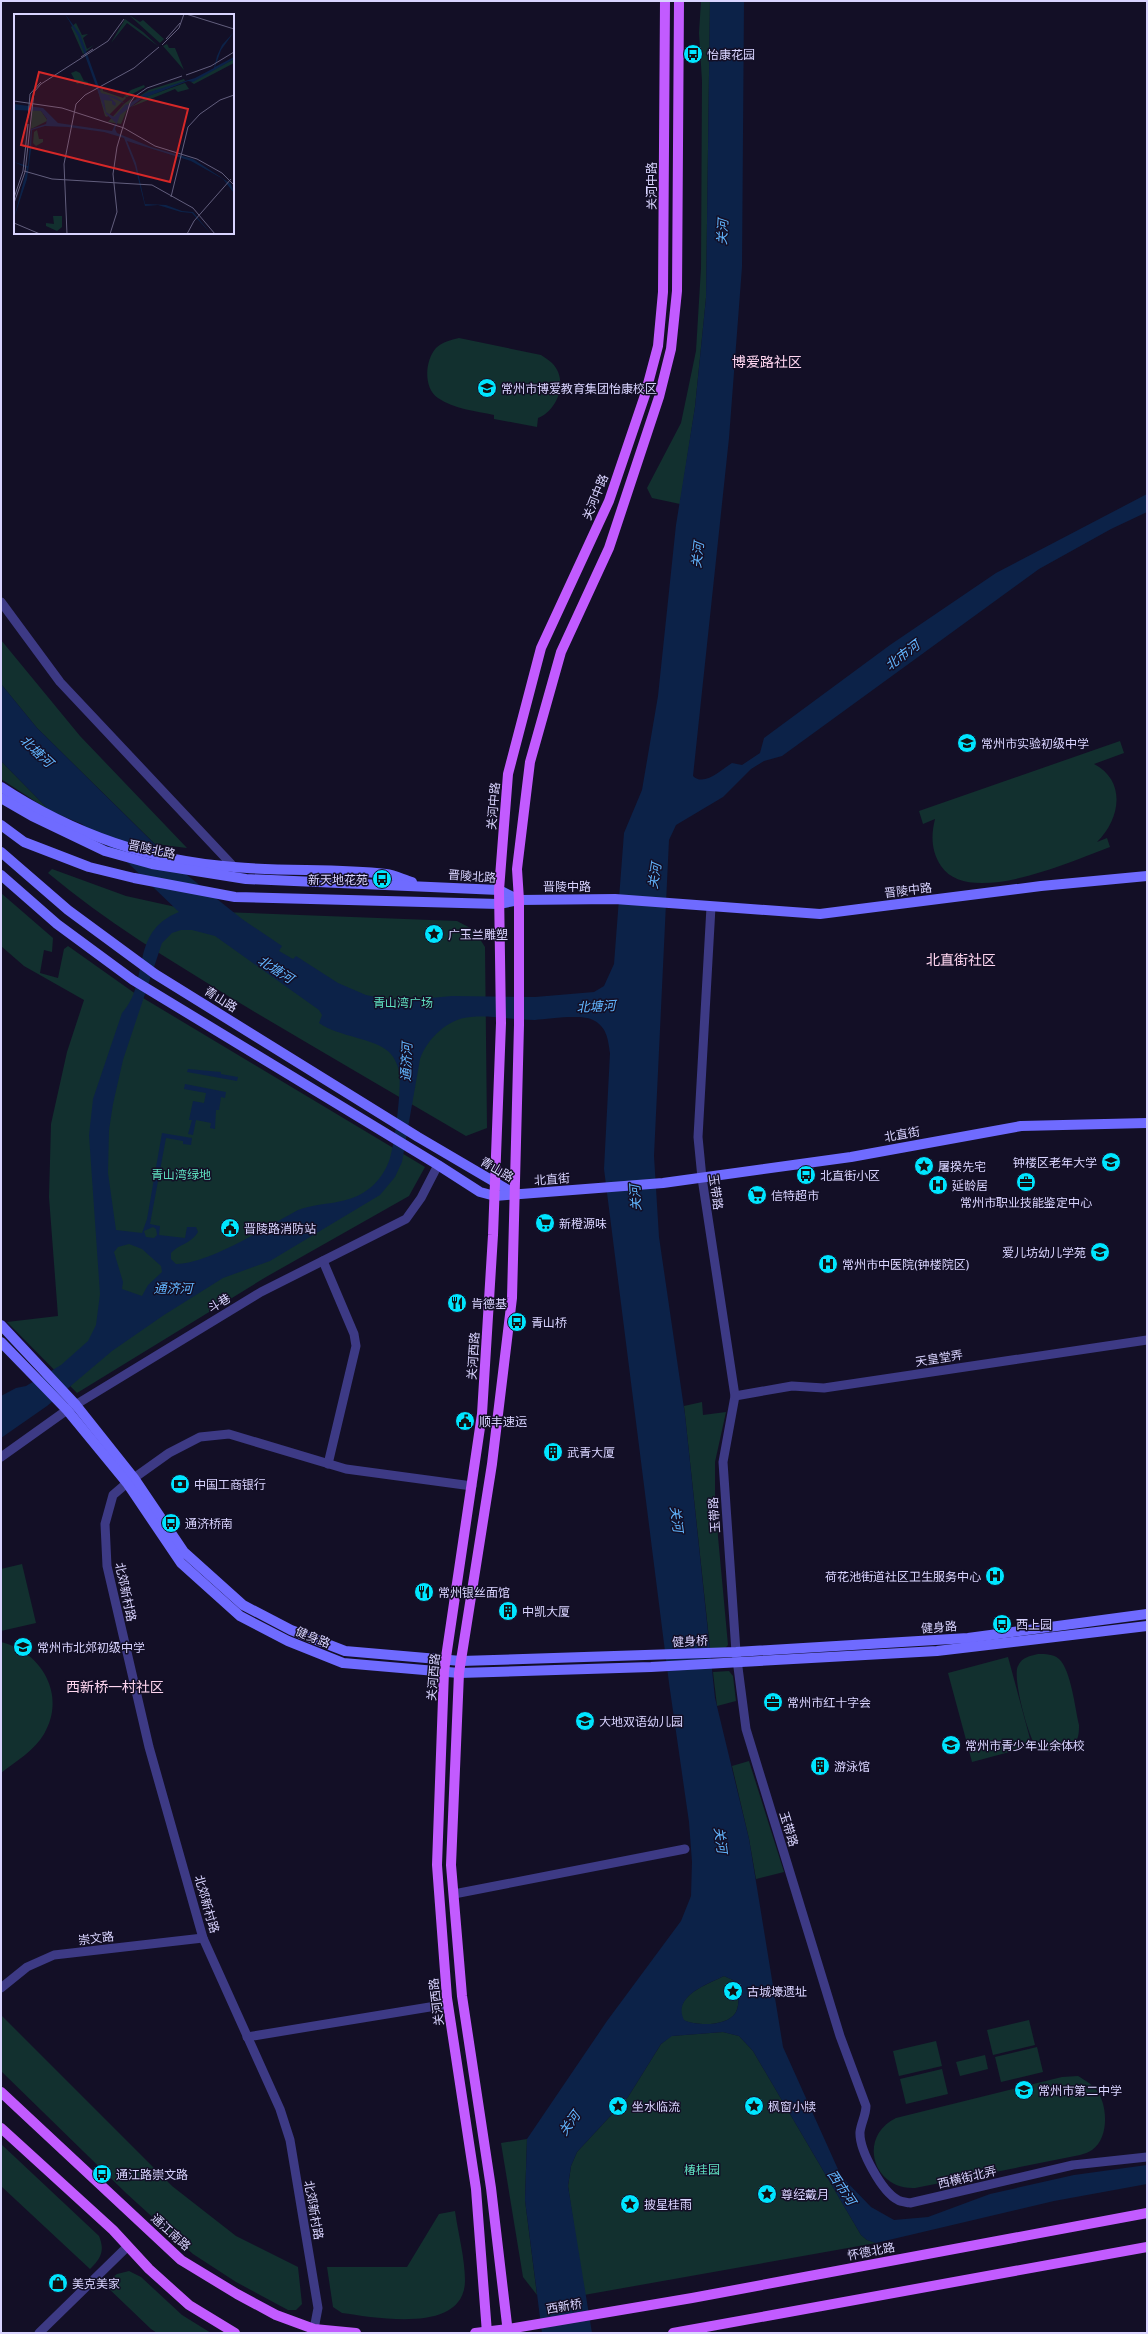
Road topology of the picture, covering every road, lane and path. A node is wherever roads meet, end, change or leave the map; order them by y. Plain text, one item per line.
1 (665, 1) edge
2 (679, 1) edge
3 (1, 602) edge
4 (1, 788) edge
5 (1, 798) edge
6 (1, 825) edge
7 (1, 852) edge
8 (234, 867) junction
9 (1, 875) edge
10 (1147, 876) edge
11 (424, 886) junction
12 (499, 890) junction
13 (519, 900) junction
14 (499, 904) junction
15 (711, 907) junction
16 (501, 1023) joint
17 (1147, 1123) edge
18 (438, 1164) junction
19 (702, 1178) junction
20 (495, 1184) junction
21 (515, 1194) junction
22 (495, 1196) junction
23 (323, 1261) junction
24 (1, 1325) edge
25 (1147, 1340) edge
26 (1, 1342) edge
27 (735, 1396) junction
28 (71, 1407) junction
29 (1, 1458) edge
30 (328, 1464) junction
31 (130, 1480) junction
32 (472, 1486) junction
33 (1147, 1614) edge
34 (1147, 1626) edge
35 (734, 1652) junction
36 (650, 1656) joint
37 (446, 1660) junction
38 (461, 1661) junction
39 (734, 1663) junction
40 (651, 1667) joint
41 (444, 1671) junction
42 (459, 1673) junction
43 (685, 1849) dead end
44 (454, 1894) junction
45 (203, 1938) junction
46 (1, 1988) edge
47 (448, 2004) junction
48 (247, 2037) junction
49 (1, 2092) edge
50 (866, 2106) joint
51 (1, 2128) edge
52 (1147, 2157) edge
53 (1147, 2213) edge
54 (128, 2246) junction
55 (1147, 2247) edge
56 (599, 2313) joint
57 (314, 2329) junction
58 (508, 2331) edge
59 (39, 2333) edge
60 (235, 2333) edge
61 (356, 2333) edge
62 (475, 2333) edge
63 (487, 2333) edge
64 (673, 2333) edge

1 - 12 main road, 关河中路
2 - 13 main road
3 - 8 street
4 - 8 main road
5 - 11 main road, 晋陵北路
6 - 14 main road
7 - 20 main road, 青山路
8 - 11 main road
9 - 18 main road, 青山路
10 - 15 main road, 晋陵中路
11 - 12 main road, 晋陵北路
12 - 13 main road, 晋陵北路
12 - 14 main road, 关河中路
13 - 14 main road
13 - 15 main road, 晋陵中路
13 - 21 main road
14 - 16 main road, 关河中路
15 - 19 street, 玉带路
16 - 20 main road, 关河西路
17 - 19 main road, 北直街
18 - 22 main road, 青山路
18 - 23 street, 斗巷
19 - 21 main road, 北直街
19 - 27 street, 玉带路
20 - 21 main road, 青山路
20 - 22 main road, 关河西路
21 - 22 main road, 青山路
21 - 38 main road
22 - 32 main road, 关河西路
23 - 28 street, 斗巷
23 - 30 street
24 - 28 main road
25 - 27 street, 天皇堂弄
26 - 28 main road
27 - 35 street, 玉带路
28 - 29 street, 斗巷
28 - 31 main road, 健身路
30 - 31 street, 北郊新村路
30 - 32 street, 北郊新村路
31 - 37 main road, 健身路
31 - 41 main road, 健身路
31 - 45 street, 北郊新村路
32 - 37 main road, 关河西路
33 - 35 main road, 健身路
34 - 39 main road, 健身路
35 - 36 main road, 健身桥
35 - 39 street, 玉带路
36 - 38 main road, 健身路
37 - 38 main road, 健身路
37 - 41 main road, 关河西路
38 - 42 main road
39 - 40 main road, 健身桥
39 - 50 street, 玉带路
40 - 42 main road, 健身路
41 - 42 main road, 健身路
41 - 47 main road, 关河西路
42 - 44 main road
43 - 44 street
44 - 58 main road
45 - 46 street, 崇文路
45 - 48 street, 北郊新村路
47 - 48 street
47 - 63 main road, 关河西路
48 - 57 street, 北郊新村路
49 - 57 main road, 通江南路
50 - 52 street, 西横街北弄
51 - 54 main road
53 - 56 main road, 怀德北路
54 - 59 street
54 - 60 main road
55 - 64 main road
56 - 58 main road, 西新桥
57 - 61 main road, 通江南路
58 - 63 main road
62 - 63 main road

